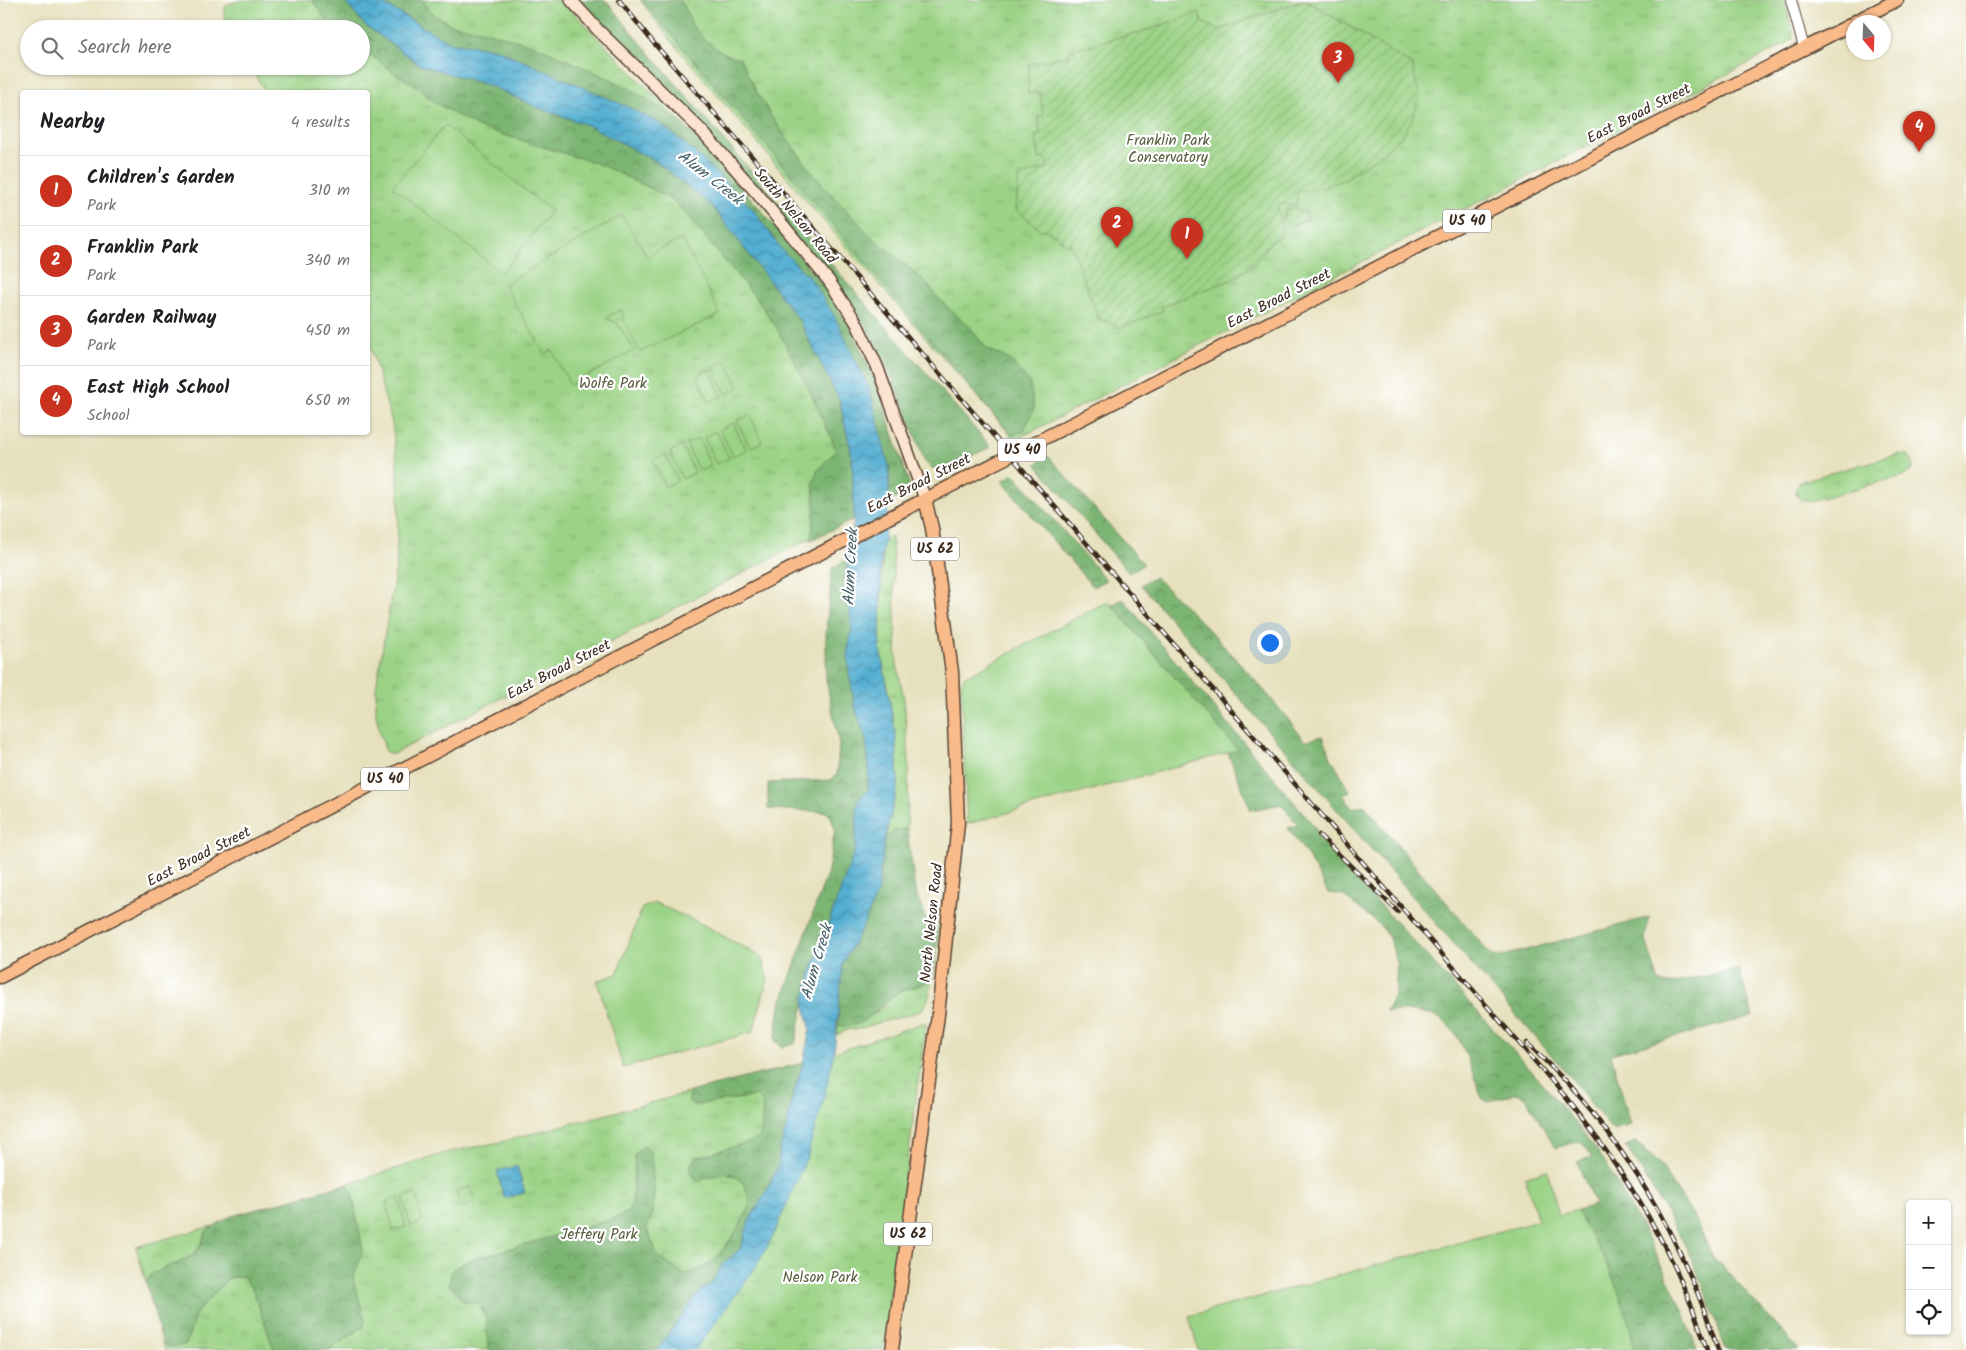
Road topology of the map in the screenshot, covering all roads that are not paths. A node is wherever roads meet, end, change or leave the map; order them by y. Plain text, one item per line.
1 (571, 0) edge
2 (1791, 0) edge
3 (1897, 0) edge
4 (1868, 15) edge
5 (1846, 26) edge
6 (1804, 48) junction
7 (925, 499) junction
8 (0, 977) edge
9 (892, 1350) edge

1 - 7 main road, South Nelson Road
2 - 6 street
3 - 4 main road, East Broad Street / US 40
5 - 6 main road, East Broad Street / US 40
6 - 7 main road, East Broad Street / US 40
7 - 8 main road, East Broad Street / US 40
7 - 9 main road, North Nelson Road / US 62

